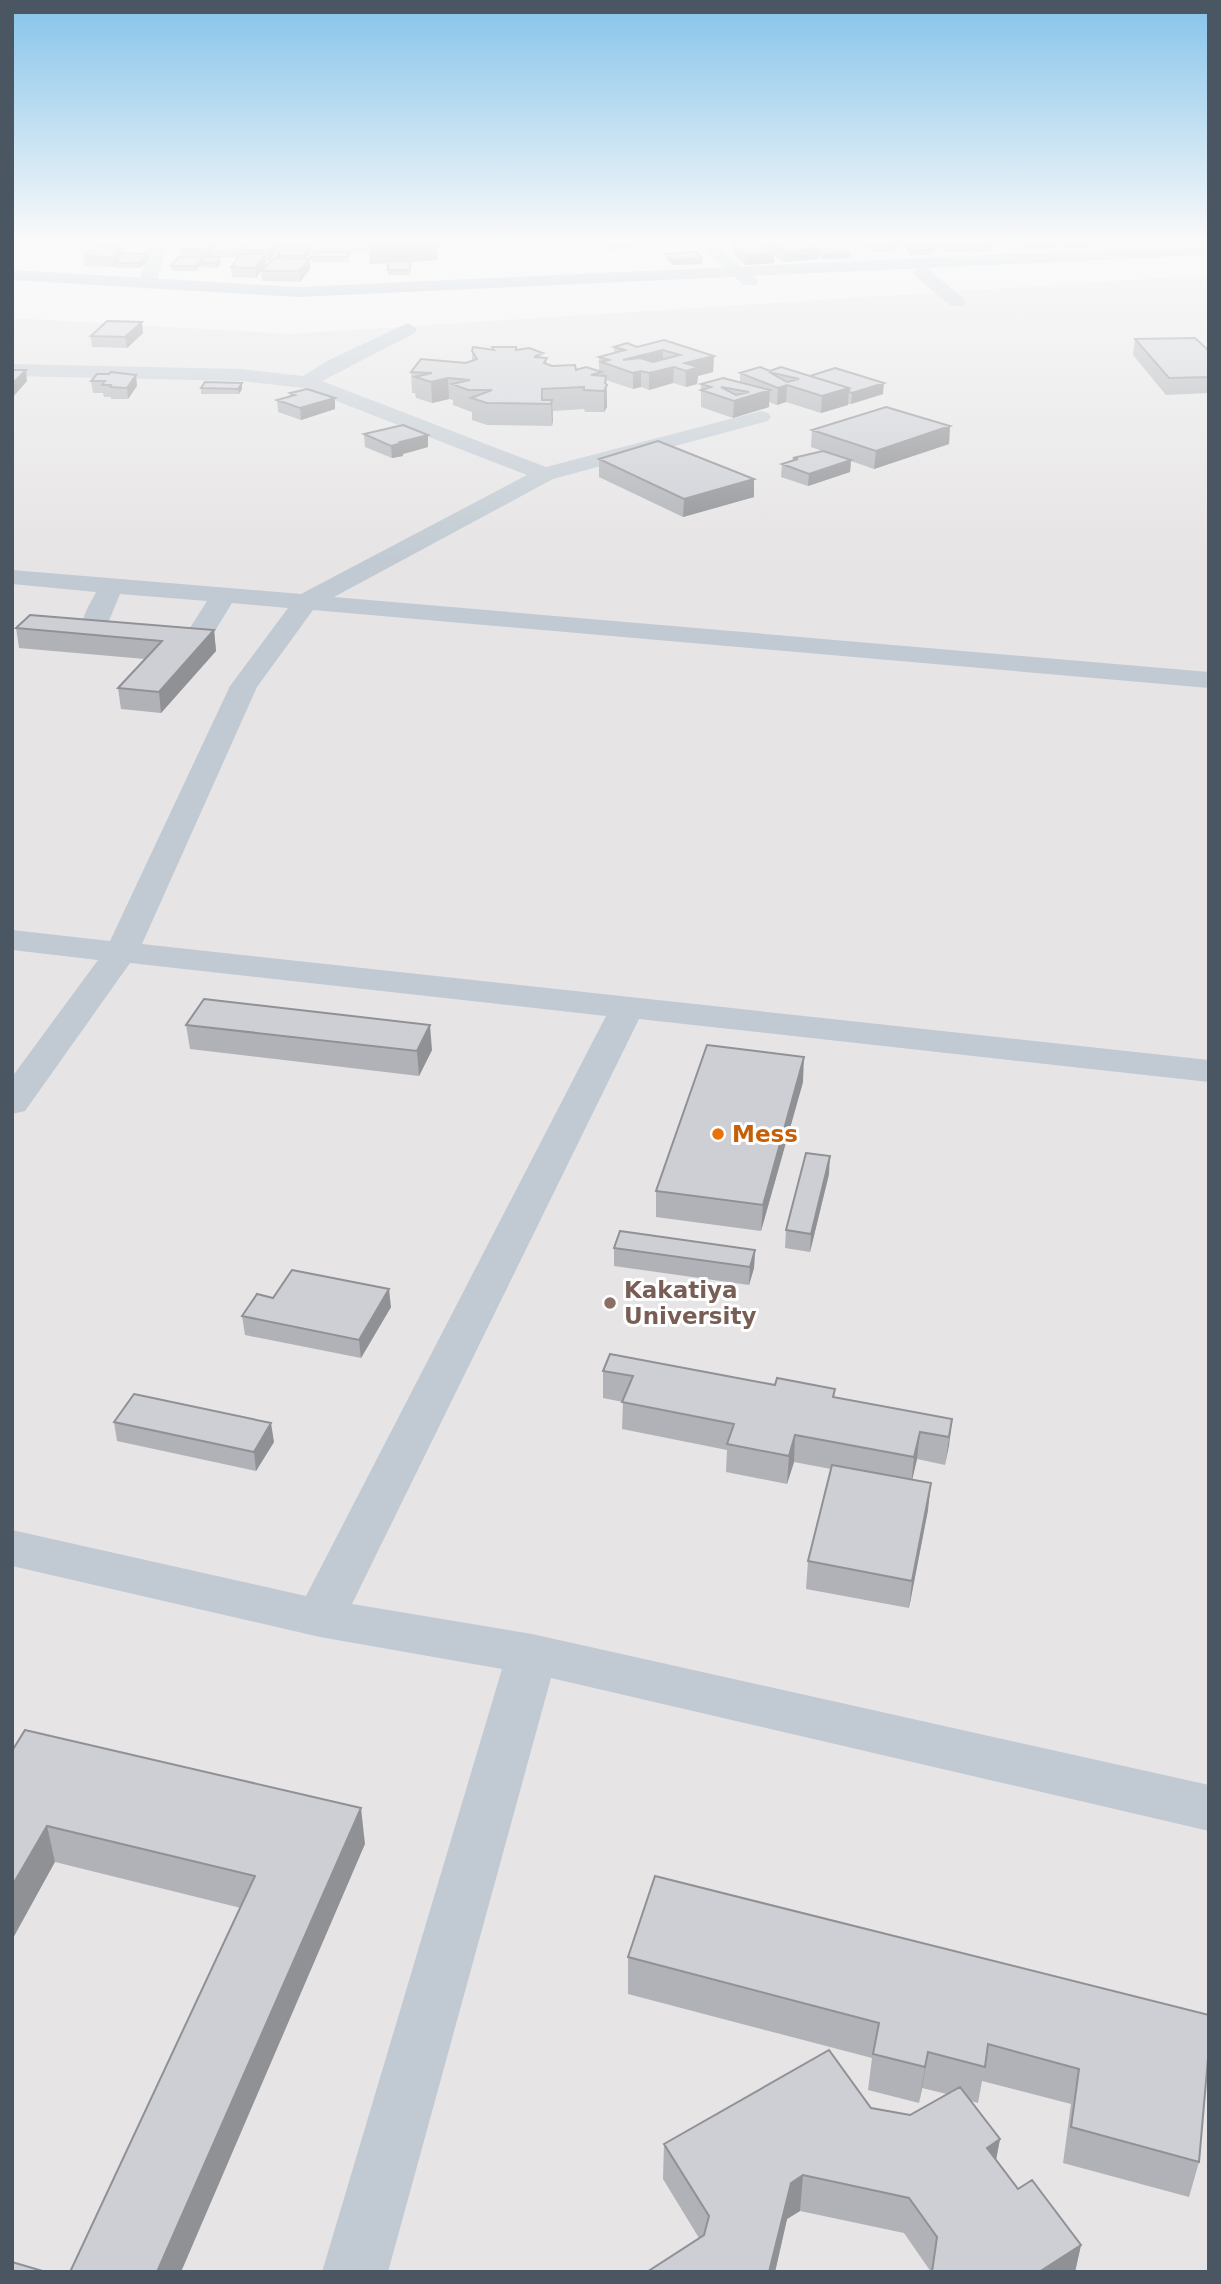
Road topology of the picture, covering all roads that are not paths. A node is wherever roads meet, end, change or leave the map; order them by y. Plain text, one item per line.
1 (374, 347) edge
2 (12, 370) edge
3 (307, 382) junction
4 (761, 417) edge
5 (545, 474) junction
6 (12, 577) edge
7 (111, 586) junction
8 (224, 595) junction
9 (306, 602) junction
10 (1209, 680) edge
11 (12, 940) edge
12 (121, 952) junction
13 (627, 1008) junction
14 (1209, 1071) edge
15 (12, 1102) edge
16 (12, 1548) edge
17 (320, 1618) junction
18 (532, 1654) junction
19 (1209, 1808) edge
20 (355, 2272) edge

1 - 3 street
2 - 3 street
3 - 5 street
4 - 5 street
5 - 9 street
6 - 7 street
7 - 8 street
7 - 8 street
8 - 9 street
9 - 10 street
9 - 12 street
11 - 12 street
12 - 13 street
12 - 15 street
13 - 14 street
13 - 17 street
16 - 17 street
17 - 18 street
18 - 19 street
18 - 20 street

